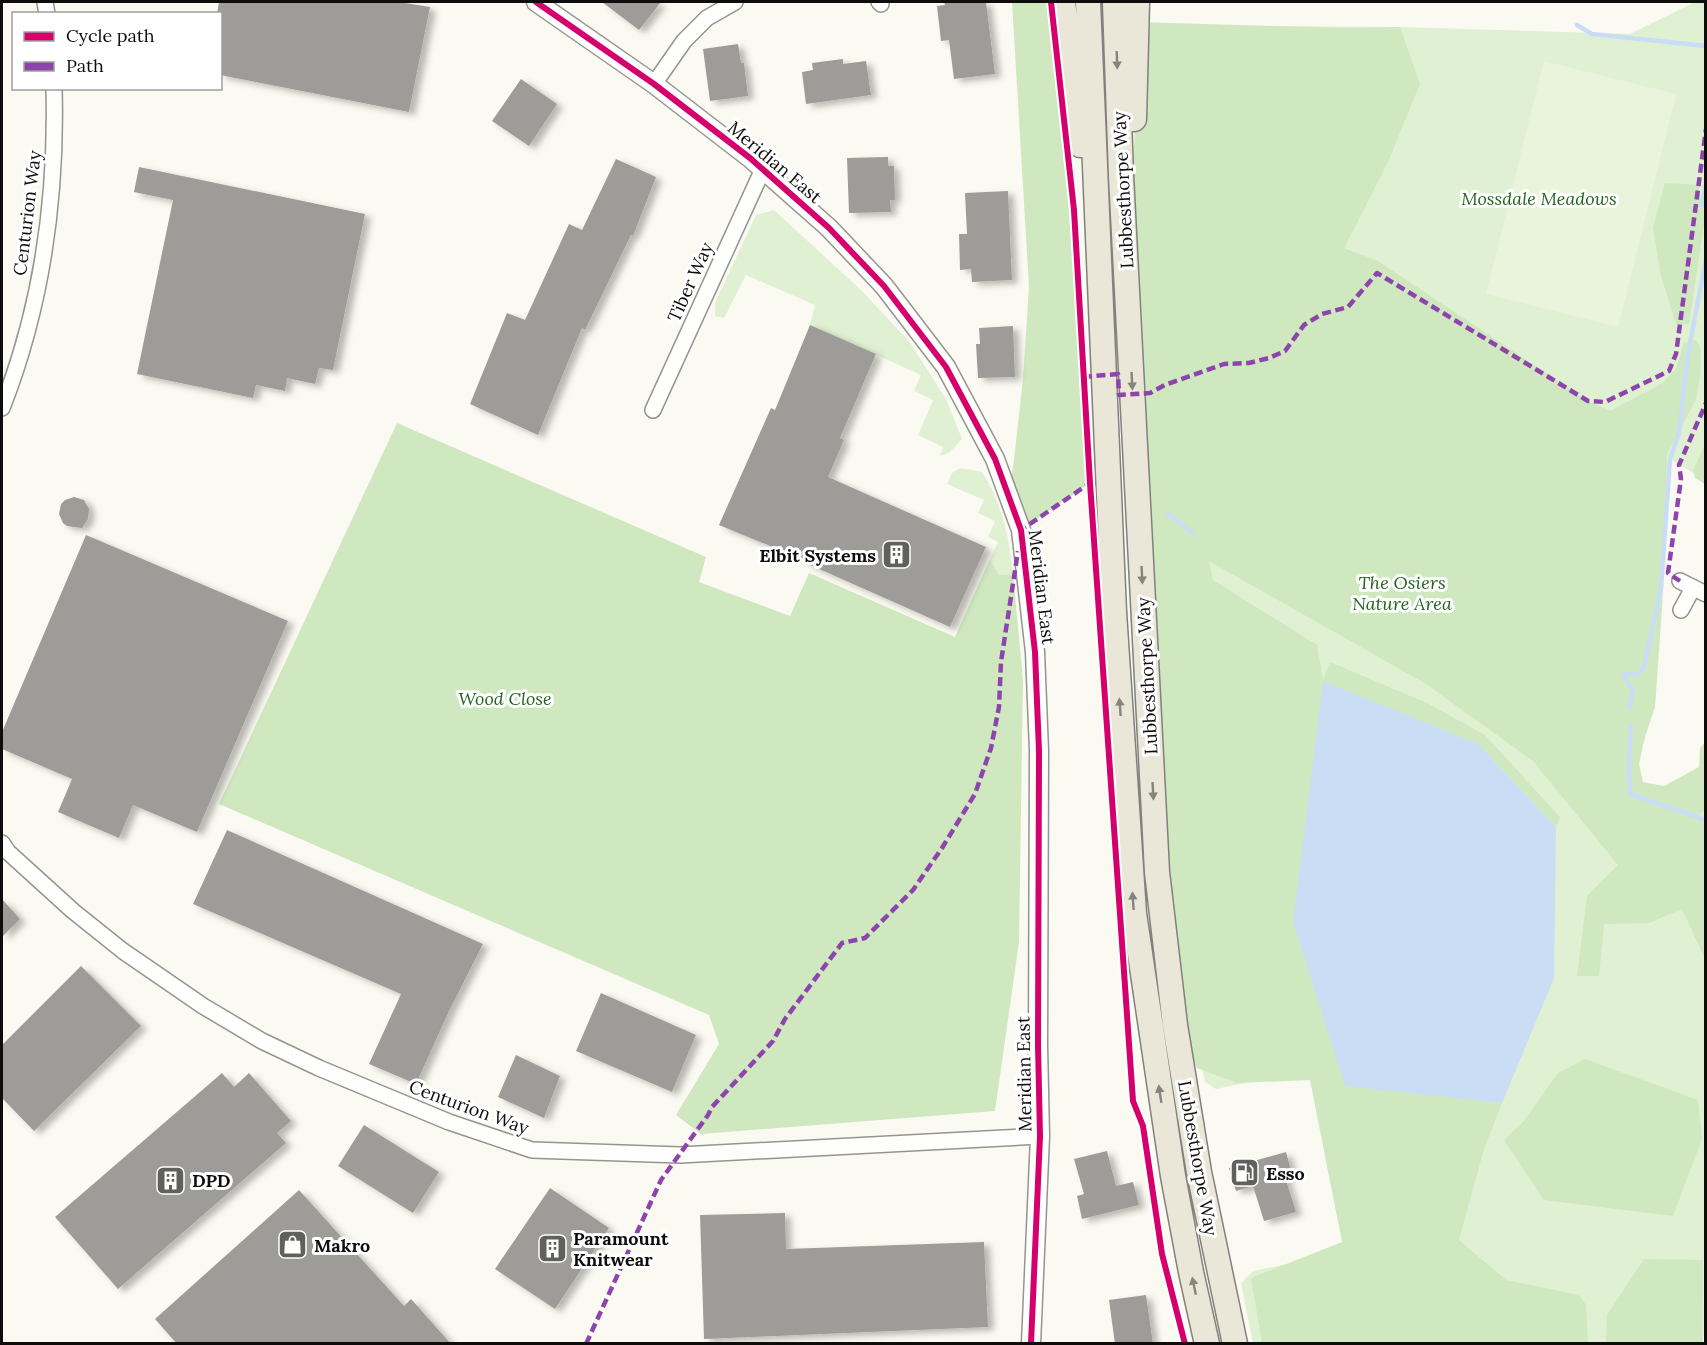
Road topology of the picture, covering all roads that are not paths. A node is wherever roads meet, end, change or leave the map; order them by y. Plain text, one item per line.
1 (536, 2) edge
2 (735, 2) edge
3 (1063, 2) edge
4 (1088, 2) edge
5 (1115, 2) edge
6 (1137, 2) edge
7 (654, 84) junction
8 (54, 90) edge
9 (763, 169) junction
10 (1130, 333) junction
11 (1104, 341) junction
12 (2, 408) edge
13 (653, 410) dead end
14 (1693, 587) edge
15 (1681, 610) dead end
16 (2, 843) edge
17 (1040, 1136) junction
18 (1031, 1344) edge
19 (1207, 1344) edge
20 (1234, 1344) edge

1 - 7 street, Meridian East
2 - 7 street
3 - 11 highway
4 - 11 highway, Lubbesthorpe Way
5 -> 10 highway, Lubbesthorpe Way
6 - 10 highway
7 - 9 street, Meridian East
8 - 12 street, Centurion Way
9 - 13 street, Tiber Way
9 - 17 street, Meridian East
10 -> 20 highway, Lubbesthorpe Way
19 -> 11 highway, Lubbesthorpe Way
14 - 15 street
16 - 17 street, Centurion Way
17 - 18 street, Meridian East

